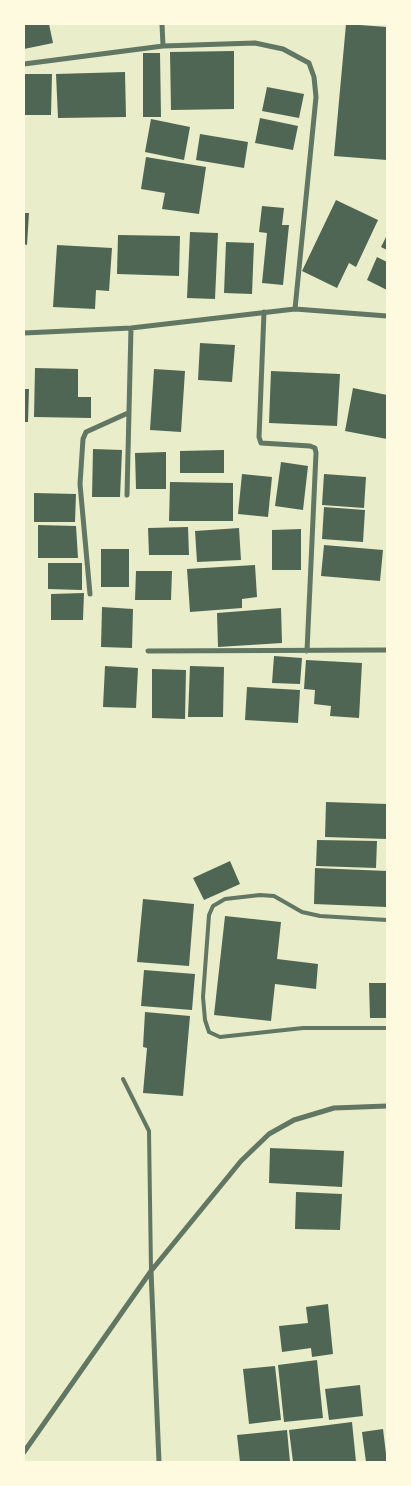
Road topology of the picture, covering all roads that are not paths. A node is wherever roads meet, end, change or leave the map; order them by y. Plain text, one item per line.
1 (162, 24) edge
2 (163, 46) junction
3 (24, 64) edge
4 (295, 309) junction
5 (264, 312) junction
6 (387, 316) edge
7 (131, 328) junction
8 (24, 332) edge
9 (128, 413) junction
10 (126, 495) dead end
11 (90, 594) dead end
12 (387, 650) edge
13 (148, 651) dead end
14 (307, 651) junction
15 (387, 920) edge
16 (387, 1028) edge
17 (123, 1079) dead end
18 (387, 1106) edge
19 (151, 1271) junction
20 (24, 1452) edge
21 (159, 1462) edge

1 - 2 street
2 - 3 street
2 - 4 street
4 - 5 street
4 - 6 street
5 - 7 street
5 - 14 street
7 - 8 street
7 - 9 street
9 - 10 street
9 - 11 street
12 - 14 street
13 - 14 street
15 - 16 lane
17 - 19 lane
18 - 19 street
19 - 20 street
19 - 21 street

